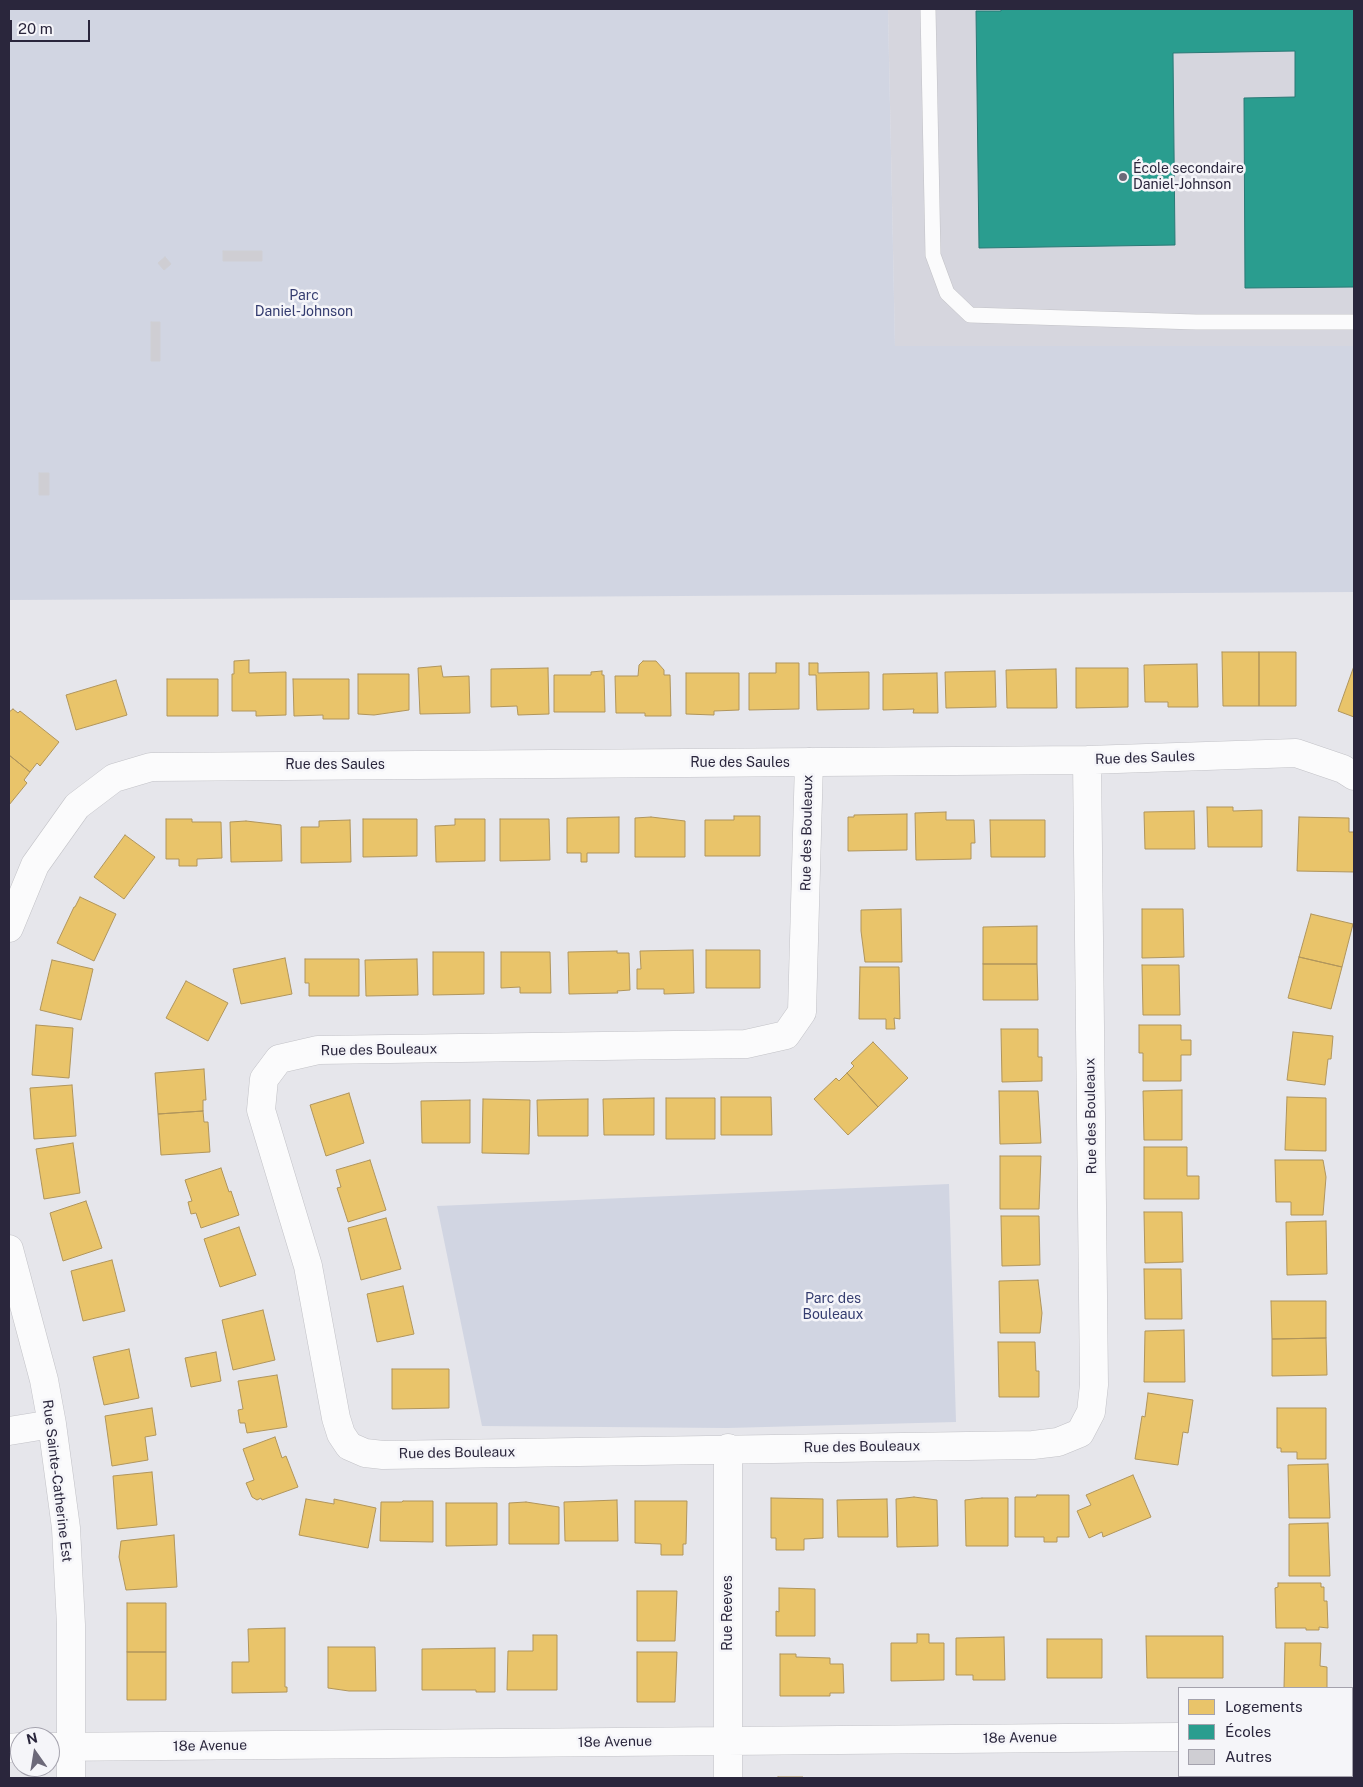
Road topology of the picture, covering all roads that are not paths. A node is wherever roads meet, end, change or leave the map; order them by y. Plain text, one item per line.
1 (928, 9) edge
2 (1354, 322) edge
3 (1088, 760) junction
4 (809, 762) junction
5 (1354, 776) edge
6 (9, 928) edge
7 (9, 1249) edge
8 (52, 1424) junction
9 (9, 1431) edge
10 (728, 1448) junction
11 (1178, 1737) edge
12 (728, 1741) junction
13 (61, 1747) edge
14 (71, 1778) edge
15 (728, 1778) edge

1 - 2 lane
3 - 4 street, Rue des Saules
3 - 5 street, Rue des Saules
3 - 10 street, Rue des Bouleaux
4 - 6 street, Rue des Saules
4 - 10 street, Rue des Bouleaux
7 - 8 street, Rue Sainte-Catherine Est
8 - 9 street
8 - 13 street, Rue Sainte-Catherine Est
10 - 12 street, Rue Reeves
11 - 12 street, 18e Avenue
12 - 13 street, 18e Avenue
12 - 15 street, Rue Reeves
13 - 14 street, Rue Sainte-Catherine Est

